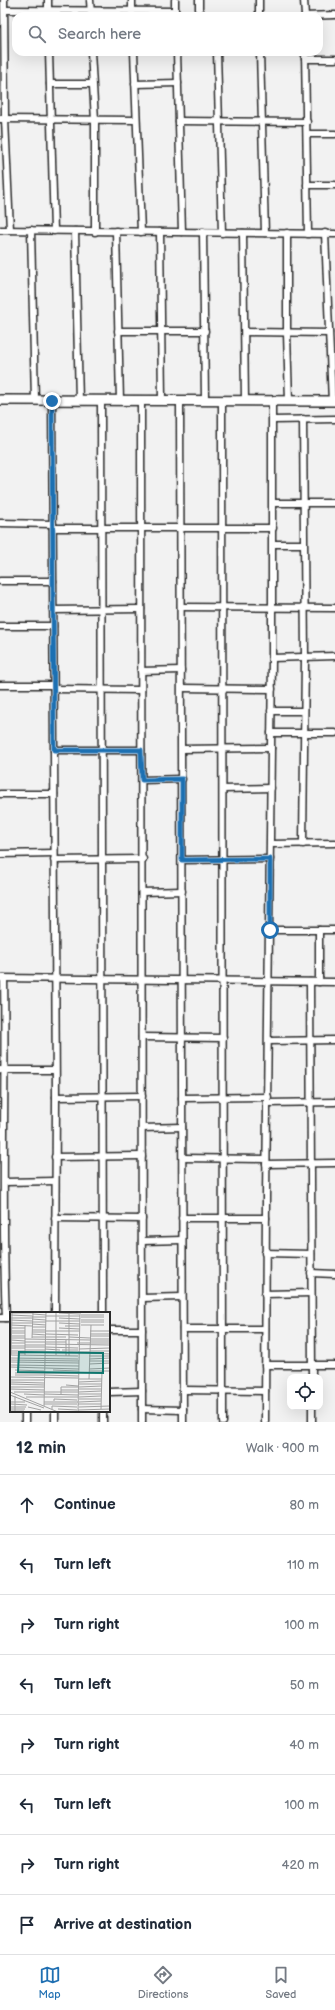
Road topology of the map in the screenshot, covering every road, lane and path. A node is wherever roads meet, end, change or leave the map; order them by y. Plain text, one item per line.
1 (4, 0) edge
2 (48, 0) edge
3 (90, 0) edge
4 (132, 0) edge
5 (175, 0) edge
6 (199, 0) edge
7 (259, 0) edge
8 (304, 0) edge
9 (5, 10) junction
10 (34, 12) edge
11 (48, 12) edge
12 (91, 12) edge
13 (132, 12) edge
14 (175, 12) edge
15 (199, 12) edge
16 (259, 12) edge
17 (305, 12) edge
18 (323, 15) edge
19 (335, 15) edge
20 (3, 49) edge
21 (49, 56) edge
22 (91, 56) edge
23 (134, 56) edge
24 (177, 56) edge
25 (217, 56) edge
26 (260, 56) edge
27 (305, 59) joint
28 (335, 59) edge
29 (178, 83) junction
30 (50, 84) junction
31 (92, 84) junction
32 (135, 84) junction
33 (3, 119) edge
34 (50, 120) junction
35 (95, 120) junction
36 (136, 120) junction
37 (179, 121) junction
38 (220, 121) junction
39 (261, 122) junction
40 (307, 122) junction
41 (307, 134) junction
42 (335, 134) edge
43 (307, 185) junction
44 (335, 185) edge
45 (0, 230) edge
46 (10, 230) junction
47 (31, 230) junction
48 (54, 231) junction
49 (75, 231) junction
50 (116, 231) junction
51 (96, 232) junction
52 (140, 232) junction
53 (160, 232) junction
54 (182, 232) junction
55 (203, 232) junction
56 (222, 233) junction
57 (243, 233) junction
58 (265, 233) junction
59 (287, 233) junction
60 (308, 234) junction
61 (325, 234) junction
62 (335, 234) edge
63 (205, 330) junction
64 (118, 331) junction
65 (161, 331) junction
66 (245, 332) junction
67 (287, 333) junction
68 (329, 333) junction
69 (0, 400) edge
70 (35, 400) junction
71 (141, 400) junction
72 (180, 400) junction
73 (205, 400) junction
74 (52, 401) junction
75 (78, 401) junction
76 (101, 401) junction
77 (120, 401) junction
78 (162, 401) junction
79 (222, 401) junction
80 (245, 401) junction
81 (272, 401) junction
82 (289, 401) junction
83 (333, 401) edge
84 (303, 419) junction
85 (335, 419) edge
86 (273, 420) junction
87 (273, 503) junction
88 (303, 503) junction
89 (335, 503) edge
90 (0, 523) edge
91 (53, 526) junction
92 (181, 527) junction
93 (102, 528) junction
94 (141, 528) junction
95 (223, 528) junction
96 (273, 528) junction
97 (273, 544) junction
98 (303, 544) junction
99 (53, 581) junction
100 (0, 582) edge
101 (181, 607) junction
102 (223, 608) junction
103 (272, 608) junction
104 (303, 608) junction
105 (335, 608) edge
106 (102, 609) junction
107 (142, 609) junction
108 (53, 610) junction
109 (0, 626) edge
110 (53, 626) junction
111 (335, 656) edge
112 (305, 657) junction
113 (272, 658) junction
114 (181, 670) junction
115 (141, 671) junction
116 (0, 686) edge
117 (53, 687) junction
118 (223, 687) junction
119 (182, 688) junction
120 (102, 689) junction
121 (272, 689) junction
122 (141, 690) junction
123 (272, 711) junction
124 (304, 711) junction
125 (271, 733) junction
126 (335, 733) edge
127 (303, 734) junction
128 (271, 748) junction
129 (182, 749) junction
130 (223, 749) junction
131 (54, 750) junction
132 (102, 750) junction
133 (141, 750) junction
134 (182, 779) junction
135 (142, 780) junction
136 (223, 788) junction
137 (271, 788) junction
138 (0, 794) edge
139 (54, 794) junction
140 (335, 843) edge
141 (271, 844) junction
142 (303, 844) junction
143 (54, 853) junction
144 (0, 854) edge
145 (102, 859) junction
146 (143, 859) junction
147 (270, 859) junction
148 (54, 860) junction
149 (182, 860) junction
150 (223, 860) junction
151 (182, 891) junction
152 (142, 892) junction
153 (270, 930) junction
154 (319, 930) junction
155 (335, 930) edge
156 (55, 977) junction
157 (2, 978) edge
158 (102, 978) junction
159 (141, 979) junction
160 (182, 980) junction
161 (223, 980) junction
162 (270, 980) junction
163 (310, 982) junction
164 (319, 982) junction
165 (335, 982) edge
166 (142, 1037) junction
167 (183, 1037) junction
168 (223, 1038) junction
169 (335, 1040) edge
170 (269, 1041) junction
171 (311, 1041) junction
172 (3, 1070) edge
173 (55, 1070) junction
174 (142, 1096) junction
175 (56, 1097) junction
176 (102, 1097) junction
177 (223, 1097) junction
178 (182, 1098) junction
179 (267, 1100) junction
180 (311, 1102) junction
181 (335, 1102) edge
182 (182, 1127) junction
183 (142, 1128) junction
184 (102, 1156) junction
185 (142, 1156) junction
186 (55, 1157) junction
187 (183, 1158) junction
188 (223, 1159) junction
189 (266, 1161) junction
190 (335, 1163) edge
191 (310, 1164) junction
192 (55, 1181) junction
193 (5, 1182) junction
194 (2, 1207) edge
195 (55, 1218) junction
196 (182, 1218) junction
197 (222, 1218) junction
198 (266, 1218) junction
199 (102, 1219) junction
200 (142, 1219) junction
201 (182, 1240) junction
202 (142, 1241) junction
203 (265, 1253) junction
204 (311, 1254) junction
205 (311, 1273) junction
206 (335, 1274) edge
207 (311, 1293) junction
208 (265, 1294) junction
209 (142, 1298) junction
210 (182, 1298) junction
211 (55, 1312) edge
212 (103, 1312) edge
213 (6, 1318) edge
214 (183, 1329) junction
215 (265, 1329) junction
216 (110, 1330) edge
217 (142, 1330) junction
218 (223, 1330) junction
219 (265, 1365) junction
220 (312, 1365) junction
221 (335, 1365) edge
222 (312, 1374) edge
223 (183, 1390) junction
224 (223, 1390) junction
225 (142, 1391) junction
226 (265, 1391) junction
227 (110, 1392) edge
228 (142, 1410) junction
229 (183, 1410) junction
230 (312, 1410) edge
231 (142, 1422) edge
232 (183, 1422) edge
233 (223, 1422) edge
234 (265, 1422) edge
235 (312, 1422) edge

1 - 9 street
2 - 11 street
3 - 12 street
4 - 13 street
5 - 14 street
6 - 15 street
7 - 16 street
8 - 17 street
9 - 10 street
9 - 20 street
18 - 19 street
20 - 33 street
21 - 30 street
22 - 31 street
23 - 32 street
24 - 29 street
25 - 38 street
26 - 39 street
27 - 28 street
27 - 40 street
29 - 32 street
29 - 37 street
30 - 31 street
30 - 34 street
31 - 35 street
32 - 36 street
33 - 34 street
33 - 46 street
34 - 35 street
34 - 48 street
35 - 36 street
35 - 51 street
36 - 52 street
37 - 38 street
37 - 54 street
38 - 39 street
38 - 56 street
39 - 40 street
39 - 58 street
40 - 41 street
41 - 42 street
41 - 43 street
43 - 44 street
43 - 60 street
45 - 46 street
46 - 47 street
47 - 48 street
47 - 70 street
48 - 49 street
49 - 51 street
49 - 75 street
50 - 51 street
50 - 52 street
50 - 64 street
52 - 53 street
53 - 54 street
53 - 65 street
54 - 55 street
55 - 56 street
55 - 63 street
56 - 57 street
57 - 58 street
57 - 66 street
58 - 59 street
59 - 60 street
59 - 67 street
60 - 61 street
61 - 62 street
61 - 68 street
63 - 65 street
63 - 73 street
64 - 65 street
64 - 77 street
65 - 78 street
66 - 67 street
66 - 80 street
67 - 68 street
67 - 82 street
68 - 83 street
69 - 70 highway
70 - 74 highway
71 - 77 highway
71 - 78 highway
71 - 94 street
72 - 73 highway
72 - 78 highway
72 - 92 street
73 - 79 highway
74 - 75 highway
74 - 91 street
75 - 76 highway
76 - 77 highway
76 - 93 street
79 - 80 highway
79 - 95 street
80 - 81 highway
81 - 82 highway
81 - 86 street
82 - 83 highway
84 - 85 street
84 - 86 street
84 - 88 street
86 - 87 street
87 - 88 street
87 - 96 street
88 - 89 street
88 - 98 street
90 - 91 street
91 - 93 street
91 - 99 street
92 - 94 street
92 - 95 street
92 - 101 street
93 - 94 street
93 - 106 street
94 - 107 street
95 - 96 street
95 - 102 street
96 - 97 street
97 - 98 street
97 - 103 street
98 - 104 street
99 - 100 street
99 - 108 street
101 - 102 street
101 - 114 street
102 - 103 street
102 - 118 street
103 - 104 street
103 - 113 street
104 - 105 street
104 - 112 street
106 - 107 street
106 - 108 street
106 - 120 street
107 - 115 street
108 - 110 street
109 - 110 street
110 - 117 street
111 - 112 street
112 - 113 street
112 - 124 street
113 - 121 street
114 - 115 street
114 - 119 street
115 - 122 street
116 - 117 street
117 - 120 street
117 - 131 street
118 - 119 street
118 - 121 street
118 - 130 street
119 - 129 street
120 - 122 street
120 - 132 street
121 - 123 street
122 - 133 street
123 - 124 street
123 - 125 street
124 - 127 street
125 - 127 street
125 - 128 street
126 - 127 street
127 - 142 street
128 - 130 street
128 - 137 street
129 - 130 street
129 - 134 street
130 - 136 street
131 - 132 street
131 - 139 street
132 - 133 street
132 - 145 street
133 - 135 street
134 - 135 street
134 - 149 street
135 - 146 street
136 - 137 street
136 - 150 street
137 - 141 street
138 - 139 street
139 - 143 street
140 - 142 street
141 - 142 street
141 - 147 street
143 - 144 street
143 - 148 street
145 - 146 street
145 - 148 street
145 - 158 street
146 - 152 street
147 - 150 street
147 - 153 street
148 - 156 street
149 - 150 street
149 - 151 street
150 - 161 street
151 - 152 street
151 - 160 street
152 - 159 street
153 - 154 street
153 - 162 street
154 - 155 street
154 - 164 street
156 - 157 street
156 - 158 street
156 - 173 street
157 - 172 street
158 - 159 street
158 - 176 street
159 - 160 street
159 - 166 street
160 - 161 street
160 - 167 street
161 - 162 street
161 - 168 street
162 - 163 street
162 - 170 street
163 - 164 street
163 - 171 street
164 - 165 street
166 - 167 street
166 - 174 street
167 - 168 street
167 - 178 street
168 - 177 street
169 - 171 street
170 - 171 street
170 - 179 street
171 - 180 street
172 - 173 street
172 - 193 street
173 - 175 street
174 - 176 street
174 - 183 street
175 - 176 street
175 - 186 street
176 - 184 street
177 - 178 street
177 - 179 street
177 - 188 street
178 - 182 street
179 - 180 street
179 - 189 street
180 - 181 street
180 - 191 street
182 - 183 street
182 - 187 street
183 - 185 street
184 - 185 street
184 - 186 street
184 - 199 street
185 - 200 street
186 - 192 street
187 - 188 street
187 - 196 street
188 - 189 street
188 - 197 street
189 - 191 street
189 - 198 street
190 - 191 street
191 - 204 street
192 - 193 street
192 - 195 street
193 - 194 street
194 - 213 street
195 - 199 street
195 - 211 street
196 - 197 street
196 - 201 street
197 - 198 street
197 - 218 street
198 - 203 street
199 - 200 street
199 - 212 street
200 - 202 street
201 - 202 street
201 - 210 street
202 - 209 street
203 - 204 street
203 - 208 street
204 - 205 street
205 - 206 street
205 - 207 street
207 - 208 street
207 - 220 street
208 - 215 street
209 - 210 street
209 - 217 street
210 - 214 street
214 - 218 street
214 - 223 street
215 - 218 street
215 - 219 street
216 - 217 street
217 - 225 street
218 - 224 street
219 - 220 street
219 - 226 street
220 - 221 street
220 - 222 street
223 - 224 street
223 - 229 street
224 - 226 street
224 - 233 street
225 - 227 street
225 - 228 street
226 - 234 street
228 - 229 street
228 - 231 street
229 - 232 street
230 - 235 street

